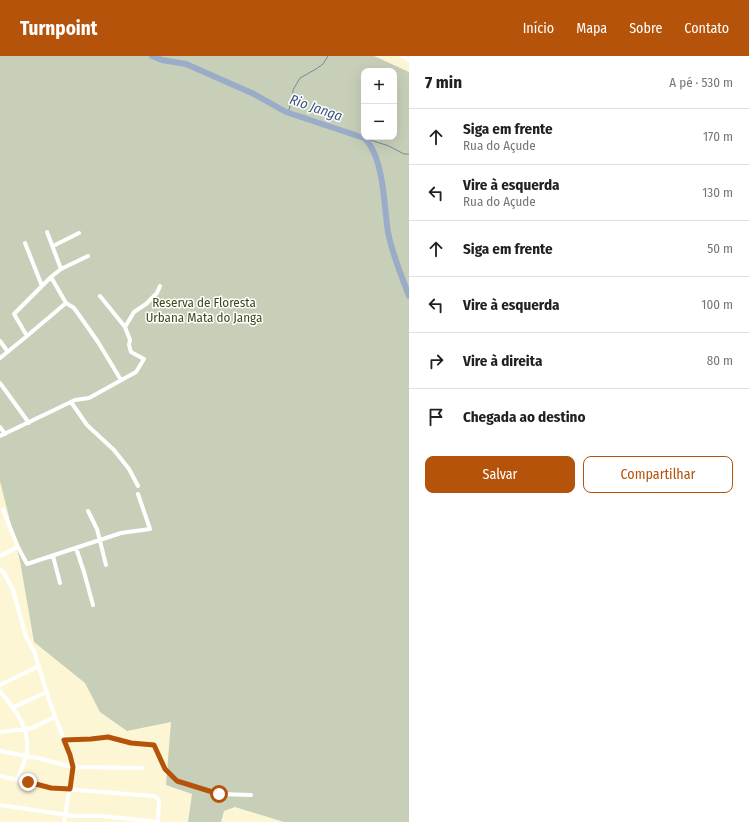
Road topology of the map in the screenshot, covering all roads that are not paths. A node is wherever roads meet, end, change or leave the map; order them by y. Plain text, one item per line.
1 (402, 56) edge
2 (409, 60) edge
3 (47, 232) dead end
4 (79, 233) dead end
5 (25, 243) dead end
6 (53, 246) junction
7 (88, 256) dead end
8 (61, 269) junction
9 (51, 277) junction
10 (42, 286) junction
11 (160, 286) dead end
12 (100, 296) dead end
13 (66, 303) junction
14 (126, 327) junction
15 (27, 336) junction
16 (0, 341) edge
17 (8, 352) junction
18 (0, 358) edge
19 (121, 380) junction
20 (0, 383) edge
21 (71, 402) junction
22 (29, 423) junction
23 (0, 427) edge
24 (5, 434) junction
25 (0, 436) edge
26 (138, 486) dead end
27 (138, 494) dead end
28 (3, 510) dead end
29 (88, 511) dead end
30 (100, 540) junction
31 (18, 547) junction
32 (76, 548) junction
33 (0, 556) edge
34 (53, 556) junction
35 (106, 565) dead end
36 (0, 569) edge
37 (60, 583) dead end
38 (93, 606) dead end
39 (39, 666) junction
40 (0, 686) edge
41 (0, 691) edge
42 (46, 692) junction
43 (6, 697) junction
44 (0, 701) edge
45 (14, 707) junction
46 (55, 717) junction
47 (25, 730) junction
48 (0, 732) edge
49 (64, 740) junction
50 (0, 751) edge
51 (26, 755) junction
52 (73, 767) junction
53 (142, 768) dead end
54 (0, 776) edge
55 (17, 779) junction
56 (70, 789) junction
57 (251, 795) dead end
58 (0, 805) edge
59 (64, 815) junction
60 (64, 822) edge
61 (158, 822) edge

1 - 2 street
3 - 6 street
4 - 6 street
5 - 10 street
6 - 8 street
7 - 8 street
8 - 9 street
9 - 10 street
9 - 13 street
10 - 15 street
11 - 14 street
12 - 14 street
13 - 15 street
13 - 19 street
14 - 19 street
15 - 17 street
16 - 17 street
17 - 18 street
19 - 21 street
20 - 22 street
21 - 22 street
21 - 26 street
22 - 24 street
23 - 24 street
24 - 25 street
27 - 30 street
28 - 31 street
29 - 30 street
30 - 32 street
30 - 35 street
31 - 33 street
31 - 34 street
32 - 34 street
32 - 38 street
34 - 37 street
36 - 39 street
39 - 40 street
39 - 42 street
41 - 43 street
42 - 45 street
42 - 46 street
43 - 44 street
43 - 45 street
45 - 47 street
46 - 47 street
46 - 49 street
47 - 48 street
47 - 51 street
49 - 52 street
49 - 57 street
50 - 51 street
51 - 52 street
51 - 55 street
52 - 53 street
52 - 56 street
54 - 55 street
55 - 56 street
56 - 59 street
56 - 61 street
58 - 59 street
59 - 60 street
59 - 61 street

